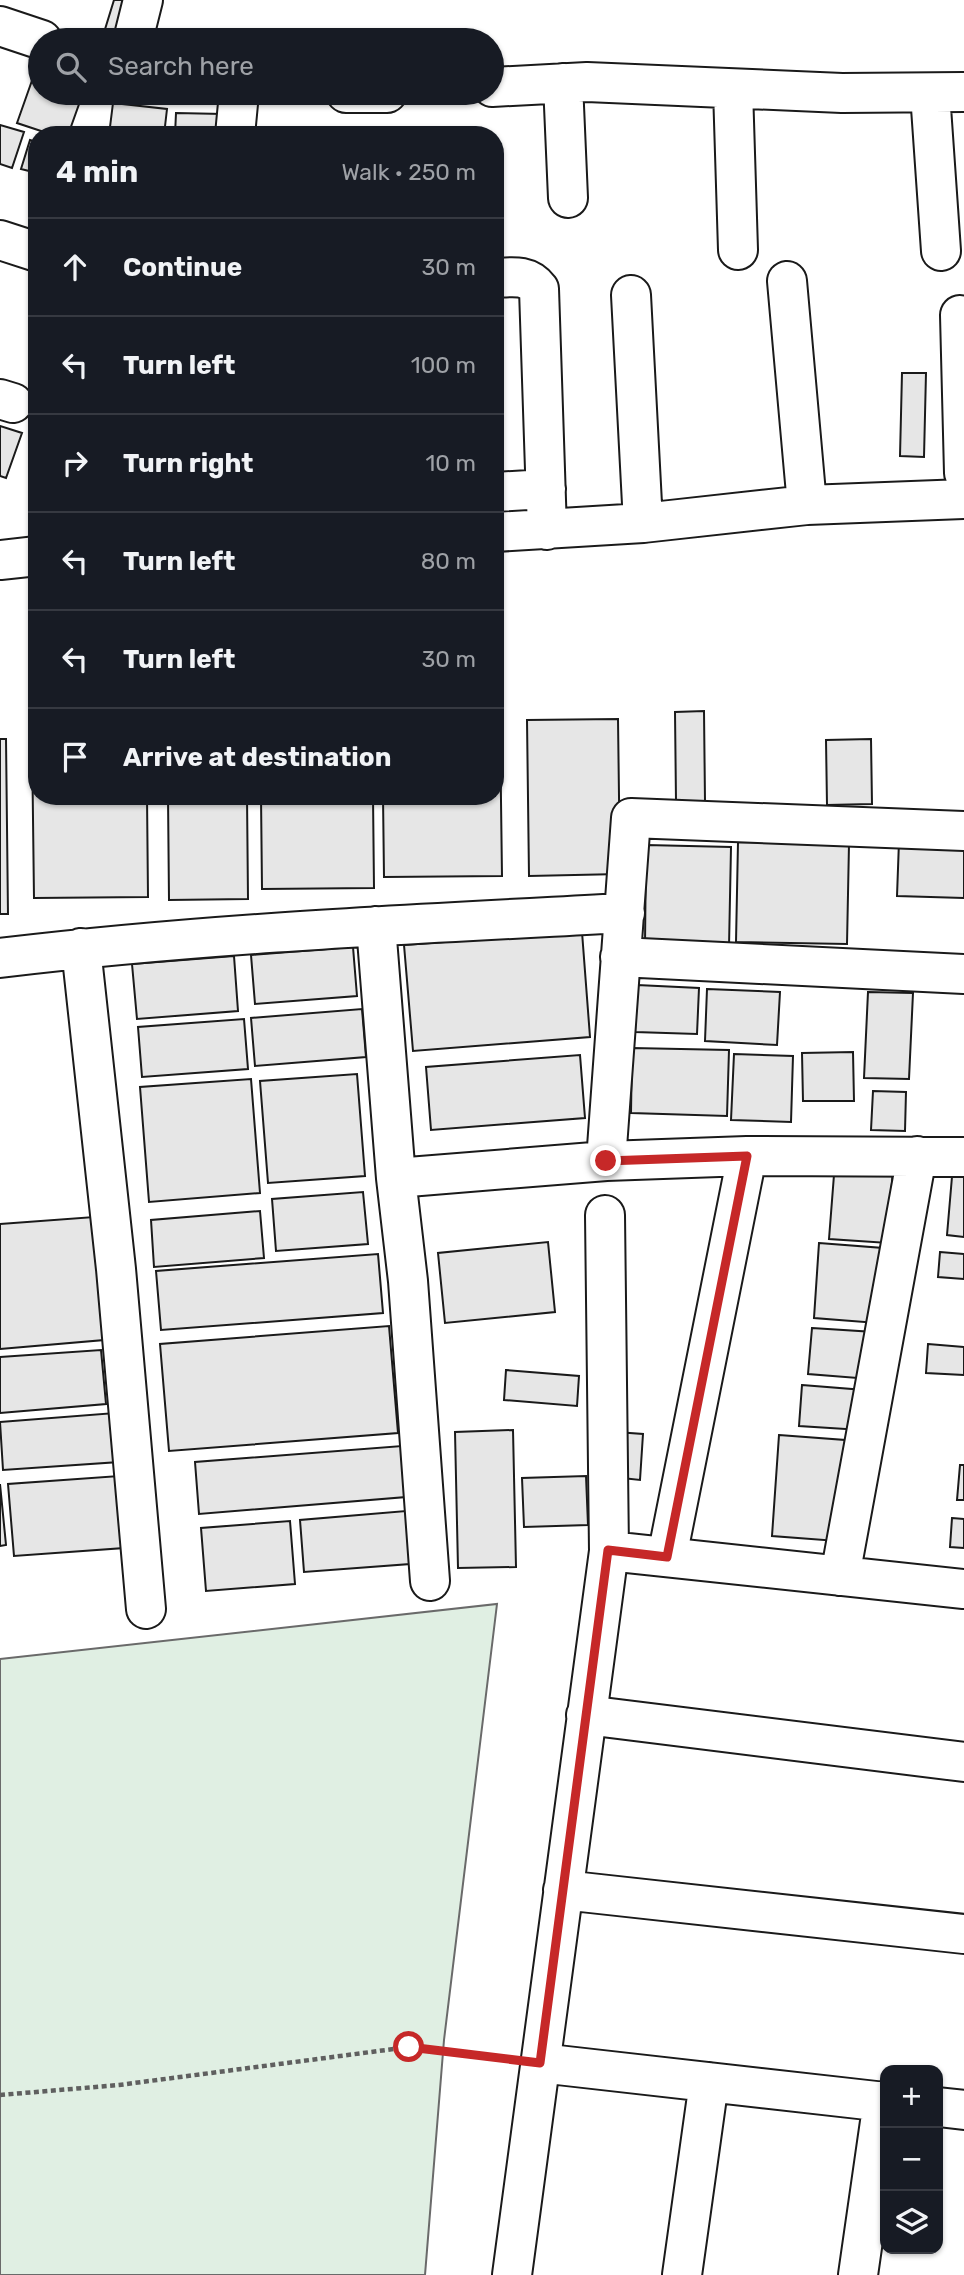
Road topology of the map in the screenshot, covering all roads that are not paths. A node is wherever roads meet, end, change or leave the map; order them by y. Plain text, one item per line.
1 (143, 0) edge
2 (0, 26) edge
3 (136, 28) edge
4 (28, 36) edge
5 (563, 83) junction
6 (504, 86) edge
7 (733, 89) junction
8 (947, 92) edge
9 (238, 105) edge
10 (236, 126) edge
11 (568, 198) dead end
12 (0, 240) edge
13 (28, 249) edge
14 (738, 250) dead end
15 (941, 251) dead end
16 (504, 278) edge
17 (787, 281) dead end
18 (631, 295) dead end
19 (960, 315) dead end
20 (964, 473) edge
21 (546, 489) junction
22 (504, 491) edge
23 (964, 499) edge
24 (807, 505) junction
25 (643, 523) junction
26 (547, 530) junction
27 (504, 532) edge
28 (28, 557) edge
29 (0, 560) edge
30 (964, 831) edge
31 (625, 913) junction
32 (376, 926) junction
33 (81, 948) junction
34 (620, 957) junction
35 (0, 958) edge
36 (964, 974) edge
37 (747, 1156) junction
38 (917, 1156) junction
39 (964, 1157) edge
40 (606, 1161) junction
41 (396, 1178) junction
42 (605, 1215) dead end
43 (608, 1550) junction
44 (667, 1557) junction
45 (839, 1576) junction
46 (430, 1581) dead end
47 (964, 1589) edge
48 (146, 1609) dead end
49 (586, 1715) junction
50 (964, 1762) edge
51 (563, 1889) junction
52 (964, 1934) edge
53 (540, 2063) junction
54 (709, 2082) junction
55 (880, 2102) edge
56 (943, 2108) edge
57 (964, 2110) edge
58 (880, 2128) edge
59 (512, 2275) edge
60 (682, 2275) edge
61 (858, 2275) edge

1 - 3 street
2 - 4 street
5 - 6 street
5 - 7 street
5 - 11 street
7 - 8 street
7 - 14 street
8 - 15 street
9 - 10 street
12 - 13 street
16 - 21 street
17 - 24 street
18 - 25 street
19 - 20 street
21 - 22 street
21 - 26 street
23 - 24 street
24 - 25 street
25 - 26 street
26 - 27 street
28 - 29 street
30 - 31 street
31 - 32 street
31 - 34 street
32 - 33 street
32 - 41 street
33 - 35 street
33 - 48 street
34 - 36 street
34 - 40 street
37 - 38 street
37 - 40 street
37 - 44 street
38 - 39 street
38 - 45 street
40 - 41 street
41 - 46 street
42 - 43 street
43 - 44 street
43 - 49 street
44 - 45 street
45 - 47 street
49 - 50 street
49 - 51 street
51 - 52 street
51 - 53 street
53 - 54 street
53 - 59 street
54 - 55 street
54 - 60 street
56 - 57 street
58 - 61 street

